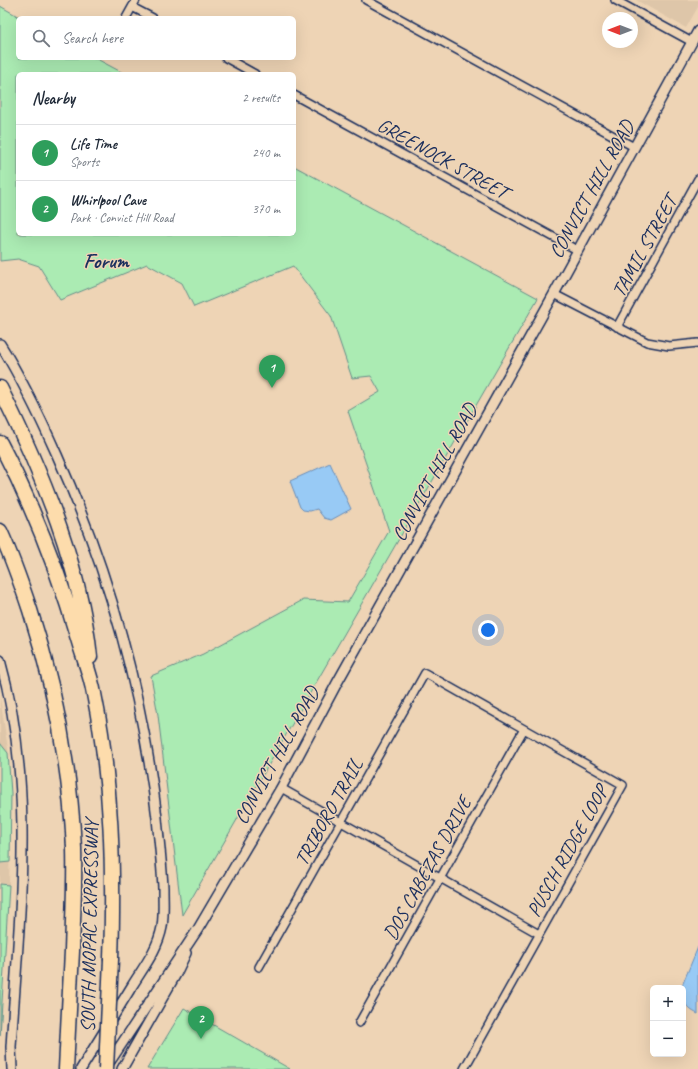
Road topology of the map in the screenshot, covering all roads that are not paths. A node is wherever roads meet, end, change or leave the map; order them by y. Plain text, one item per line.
1 (366, 0) edge
2 (615, 0) edge
3 (134, 3) edge
4 (127, 16) edge
5 (150, 16) edge
6 (698, 32) edge
7 (692, 42) junction
8 (230, 60) edge
9 (251, 72) edge
10 (296, 96) edge
11 (634, 147) junction
12 (698, 179) edge
13 (577, 250) junction
14 (554, 294) junction
15 (617, 327) junction
16 (698, 343) edge
17 (0, 344) edge
18 (0, 388) edge
19 (0, 443) edge
20 (0, 530) edge
21 (0, 660) edge
22 (425, 673) joint
23 (94, 693) junction
24 (524, 729) junction
25 (281, 788) junction
26 (341, 822) junction
27 (440, 878) junction
28 (198, 929) junction
29 (539, 934) junction
30 (259, 967) dead end
31 (359, 1024) dead end
32 (12, 1069) edge
33 (66, 1069) edge
34 (81, 1069) edge
35 (106, 1069) edge
36 (122, 1069) edge
37 (464, 1069) edge

1 - 11 street
2 - 7 street
3 - 4 street
3 - 5 street
6 - 7 street, CONVICT HILL ROAD
7 - 11 street, CONVICT HILL ROAD
8 - 9 street
10 - 13 street, GREENOCK STREET
11 - 13 street, CONVICT HILL ROAD
12 - 15 street, TAMIL STREET
13 - 14 street, CONVICT HILL ROAD
14 - 15 street
14 - 25 street, CONVICT HILL ROAD
15 - 16 street
17 - 34 street
18 - 23 highway
19 - 23 highway, SOUTH MOPAC EXPRESSWAY
20 - 33 highway, SOUTH MOPAC EXPRESSWAY
21 - 32 street
22 - 24 street, PUSCH RIDGE LOOP
22 - 26 street, TRIBORO TRAIL
23 - 35 highway, SOUTH MOPAC EXPRESSWAY, bridge
24 - 27 street, DOS CABEZAS DRIVE
24 - 29 street, PUSCH RIDGE LOOP
25 - 26 street
25 - 28 street, CONVICT HILL ROAD
26 - 27 street
26 - 30 street, TRIBORO TRAIL
27 - 29 street
27 - 31 street, DOS CABEZAS DRIVE
28 - 35 street, CONVICT HILL ROAD
28 - 36 street, CONVICT HILL ROAD
29 - 37 street, PUSCH RIDGE LOOP

